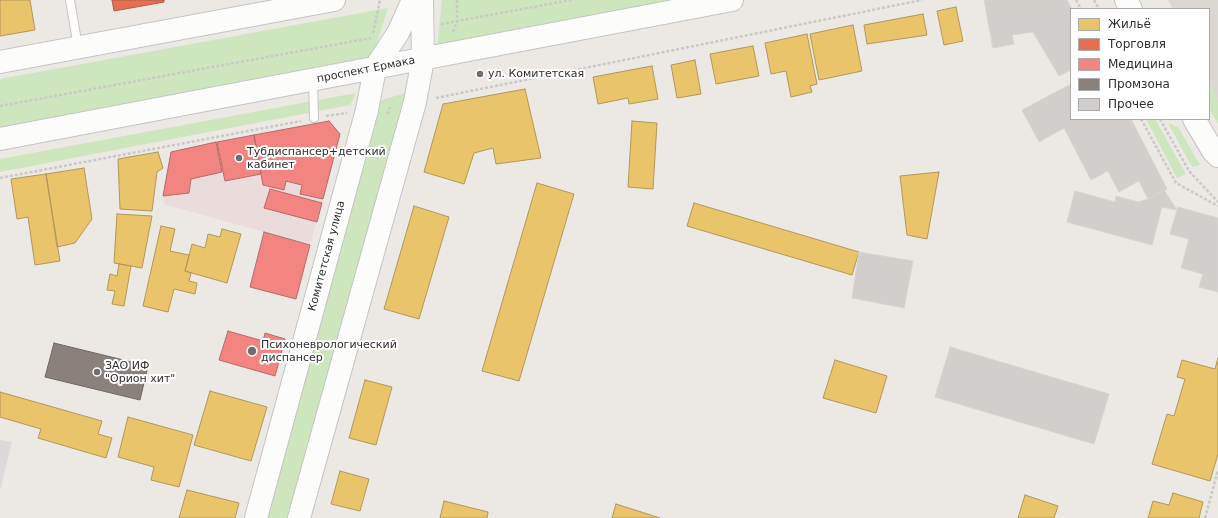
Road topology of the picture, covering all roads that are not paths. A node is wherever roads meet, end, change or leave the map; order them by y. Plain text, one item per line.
1 (70, 0) edge
2 (334, 0) edge
3 (413, 0) edge
4 (422, 0) edge
5 (732, 0) edge
6 (78, 47) junction
7 (423, 59) junction
8 (0, 62) edge
9 (375, 68) junction
10 (313, 80) junction
11 (314, 118) road end
12 (1195, 120) edge
13 (0, 139) edge
14 (1218, 156) edge
15 (256, 518) edge
16 (299, 518) edge

1 - 6 lane
2 - 6 main road
3 - 9 main road, Комитетская улица
4 - 7 main road
5 - 7 main road, проспект Ермака
6 - 8 main road
7 - 9 main road, проспект Ермака
7 - 16 main road
9 - 10 main road, проспект Ермака
9 - 15 main road, Комитетская улица
10 - 11 lane
10 - 13 main road, проспект Ермака
12 - 14 main road

